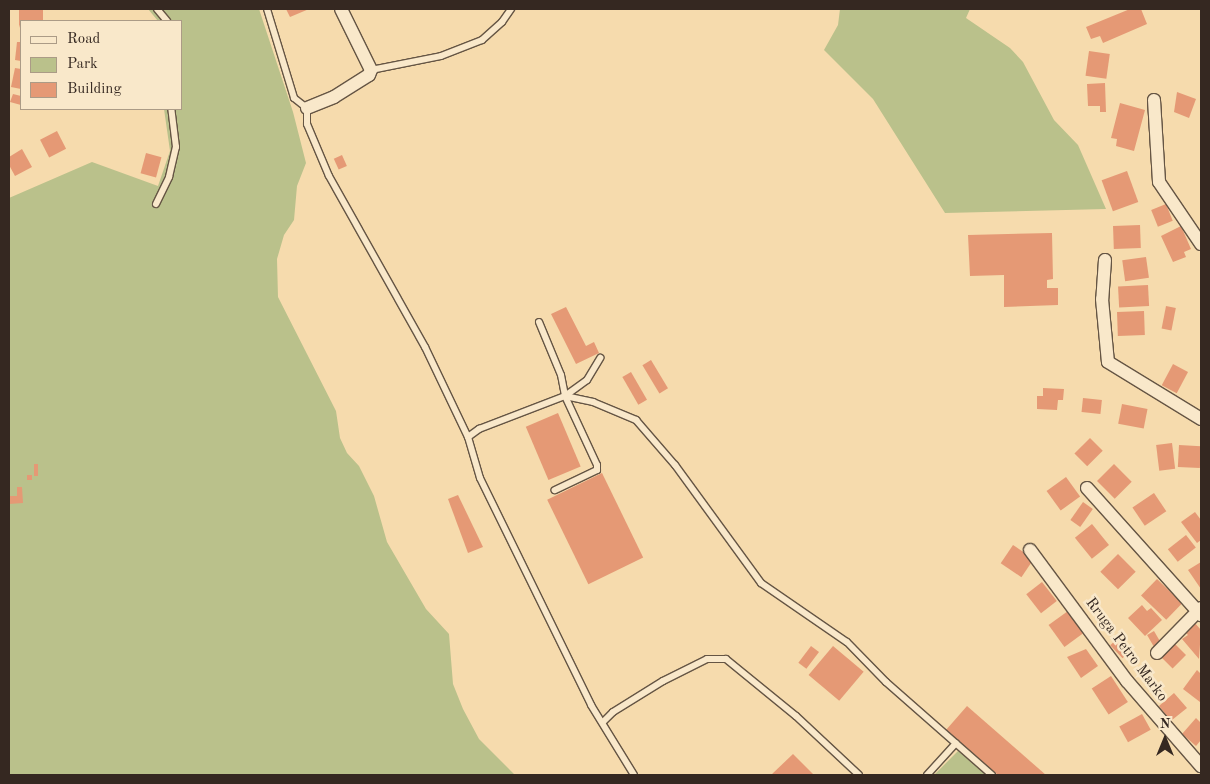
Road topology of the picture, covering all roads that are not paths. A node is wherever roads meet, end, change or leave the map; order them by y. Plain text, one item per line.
1 (157, 9) edge
2 (267, 9) edge
3 (342, 9) edge
4 (510, 9) edge
5 (166, 20) edge
6 (371, 70) junction
7 (1154, 100) dead end
8 (307, 108) junction
9 (171, 110) edge
10 (156, 204) dead end
11 (1201, 244) edge
12 (1106, 260) dead end
13 (538, 322) dead end
14 (600, 358) dead end
15 (565, 396) junction
16 (1201, 420) edge
17 (468, 437) junction
18 (1087, 488) dead end
19 (555, 490) dead end
20 (1030, 550) dead end
21 (1200, 611) edge
22 (1157, 653) dead end
23 (603, 722) junction
24 (956, 743) junction
25 (1201, 766) edge
26 (634, 775) edge
27 (859, 775) edge
28 (927, 775) edge
29 (992, 775) edge

1 - 5 lane
2 - 8 lane
3 - 6 street
4 - 6 lane
6 - 8 street
7 - 11 street
8 - 17 lane
9 - 10 lane
12 - 16 street
13 - 15 lane
14 - 15 lane
15 - 17 lane
15 - 19 lane
15 - 24 lane
17 - 23 lane
18 - 21 street
20 - 25 street, Rruga Petro Marko
21 - 22 street
23 - 26 lane
23 - 27 lane
24 - 28 lane
24 - 29 lane

